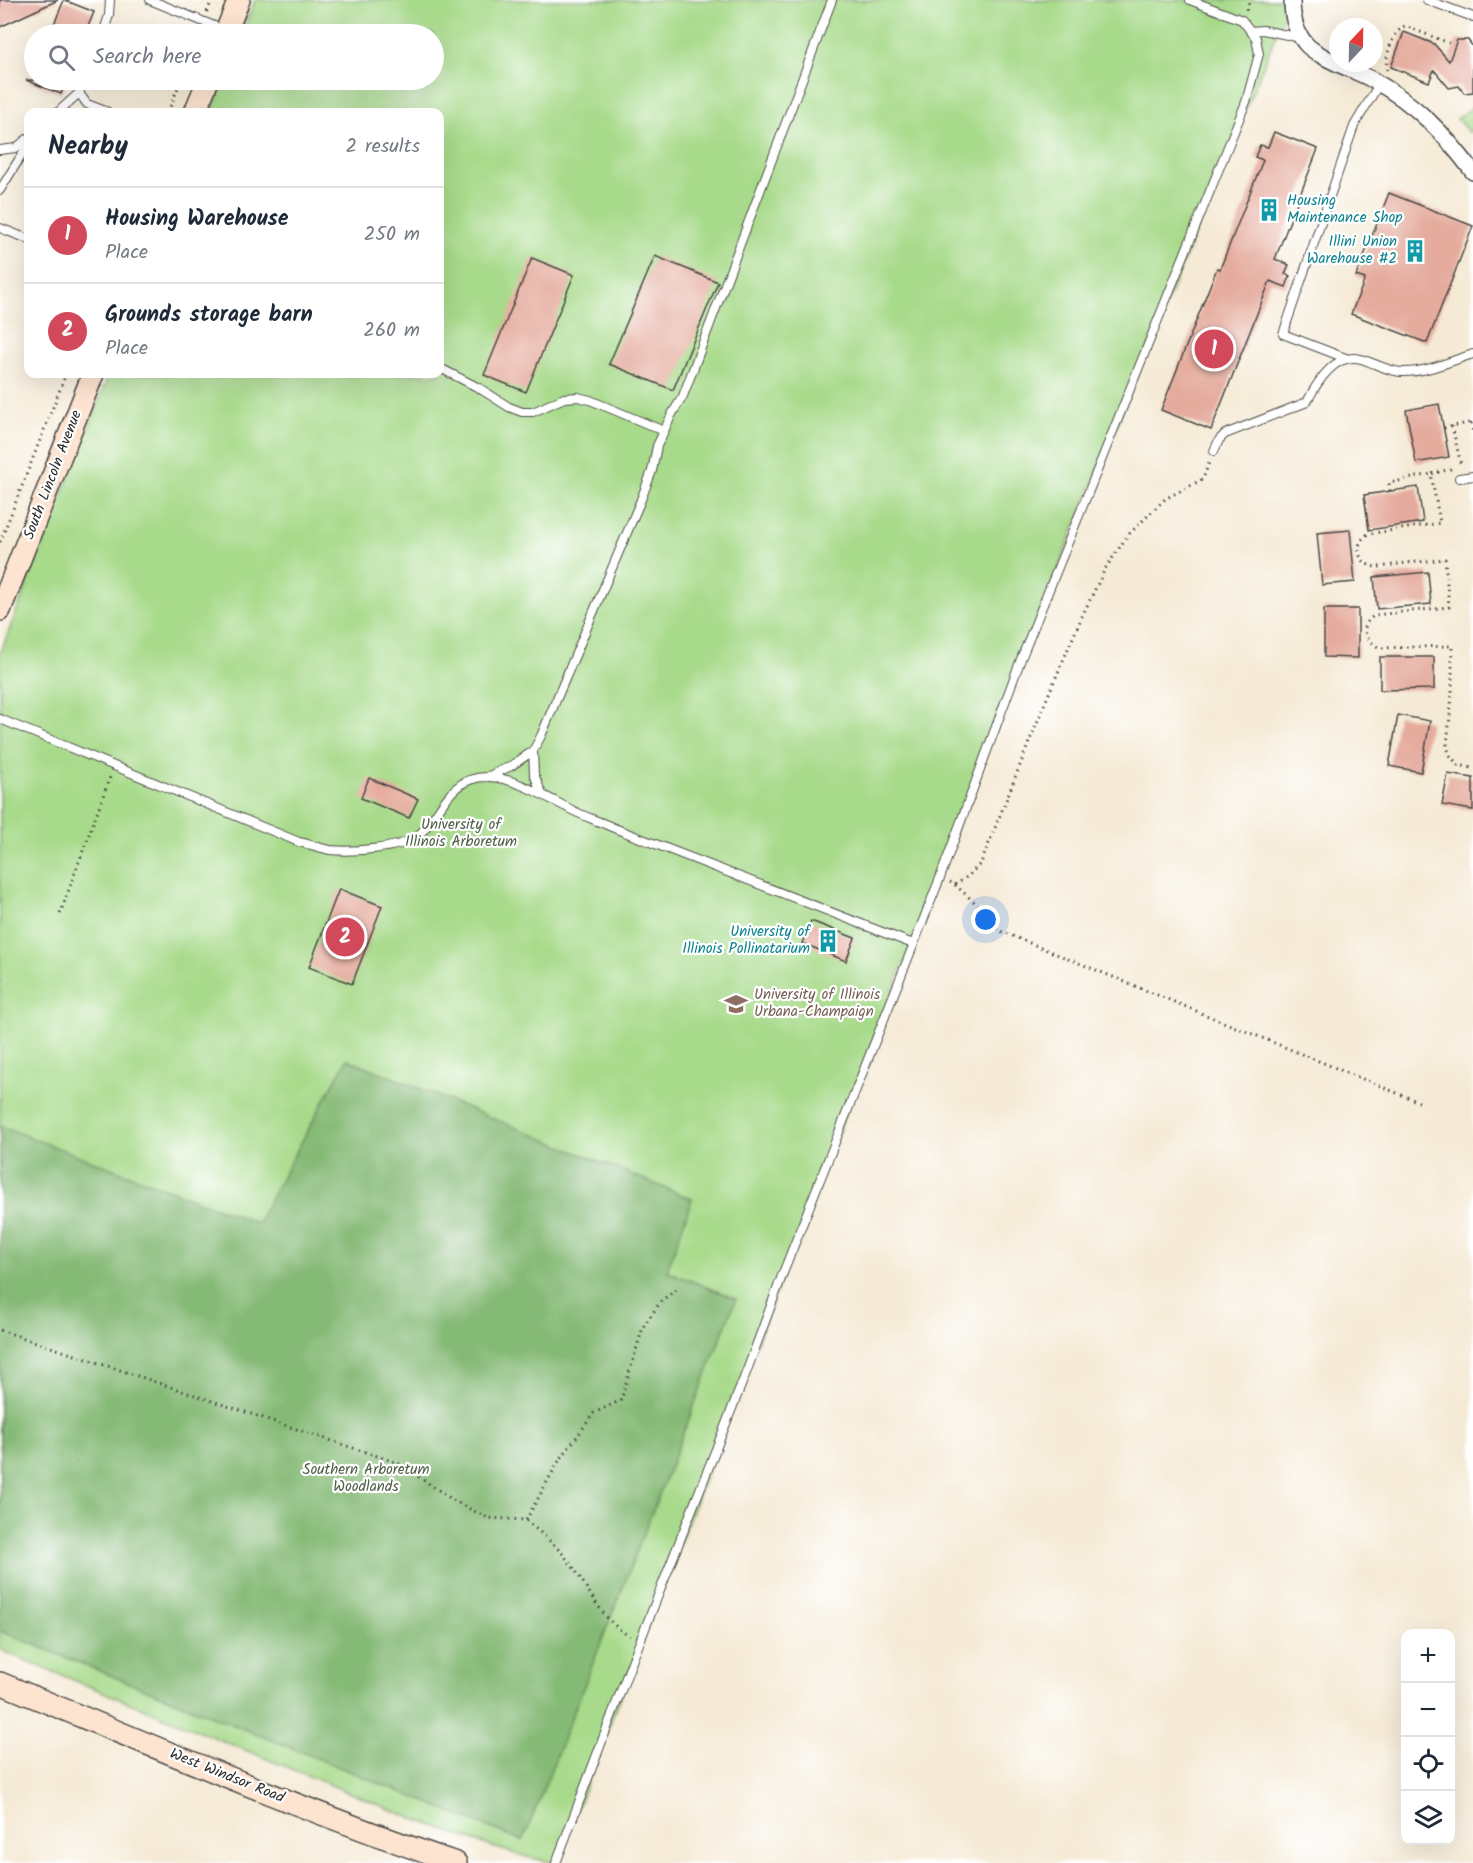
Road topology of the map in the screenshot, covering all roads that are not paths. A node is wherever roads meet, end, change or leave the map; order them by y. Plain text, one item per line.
1 (110, 0) edge
2 (239, 0) edge
3 (832, 0) edge
4 (1190, 0) edge
5 (1292, 0) edge
6 (1427, 0) edge
7 (156, 1) edge
8 (1473, 17) edge
9 (106, 24) edge
10 (206, 24) edge
11 (230, 24) edge
12 (1250, 31) junction
13 (1302, 39) junction
14 (1379, 84) junction
15 (80, 90) edge
16 (204, 90) edge
17 (79, 93) junction
18 (62, 108) edge
19 (98, 108) edge
20 (197, 108) edge
21 (24, 141) edge
22 (0, 150) edge
23 (24, 151) edge
24 (1473, 172) edge
25 (0, 190) edge
26 (0, 228) edge
27 (24, 237) edge
28 (1473, 354) edge
29 (1348, 359) junction
30 (444, 370) edge
31 (91, 378) edge
32 (664, 431) junction
33 (1214, 451) road end
34 (1473, 476) edge
35 (1459, 478) dead end
36 (5, 584) edge
37 (0, 610) edge
38 (0, 719) edge
39 (533, 751) junction
40 (487, 777) junction
41 (542, 794) junction
42 (913, 944) junction
43 (0, 1683) edge
44 (456, 1863) edge
45 (556, 1863) edge

1 - 9 lane
2 - 11 main road
3 - 32 lane
4 - 12 lane
5 - 13 street
6 - 8 lane
7 - 10 lane
12 - 13 lane
12 - 42 lane
13 - 14 street
14 - 24 street
14 - 29 lane
15 - 17 lane
16 - 20 main road
17 - 18 lane
17 - 19 lane
21 - 22 lane
23 - 25 lane
26 - 27 lane
28 - 29 lane
29 - 33 lane
30 - 32 lane
31 - 36 main road, South Lincoln Avenue
32 - 39 lane
34 - 35 lane
36 - 37 main road, South Lincoln Avenue
38 - 40 lane
39 - 40 lane
39 - 41 lane
40 - 41 lane
41 - 42 lane
42 - 45 lane
43 - 44 main road, West Windsor Road

